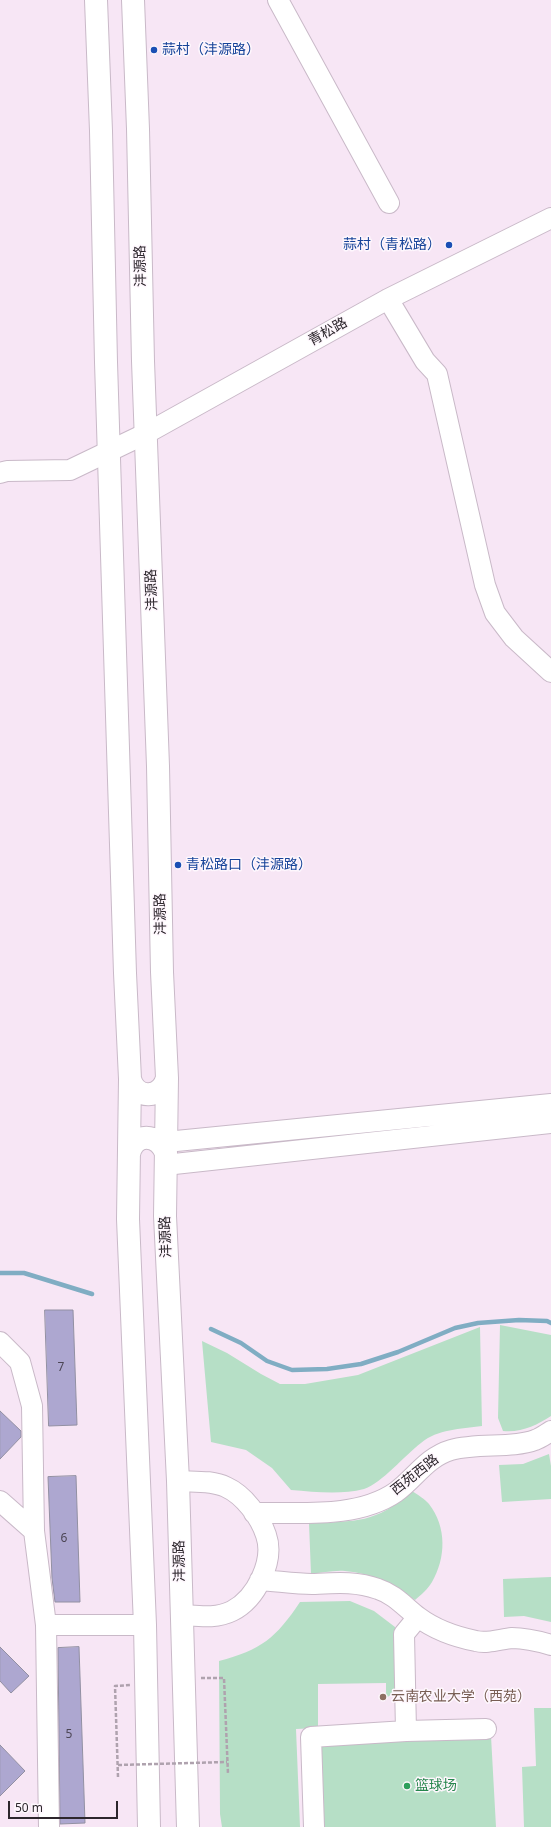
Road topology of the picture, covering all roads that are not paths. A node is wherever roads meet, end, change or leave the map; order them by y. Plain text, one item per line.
1 (96, 0) edge
2 (133, 0) edge
3 (278, 0) edge
4 (389, 203) dead end
5 (551, 218) edge
6 (388, 298) junction
7 (147, 433) junction
8 (109, 453) junction
9 (0, 473) edge
10 (551, 672) edge
11 (167, 1078) junction
12 (130, 1079) junction
13 (551, 1104) edge
14 (551, 1123) edge
15 (166, 1153) junction
16 (129, 1154) junction
17 (0, 1342) edge
18 (551, 1431) edge
19 (178, 1481) junction
20 (0, 1501) edge
21 (254, 1513) junction
22 (34, 1531) junction
23 (260, 1580) junction
24 (181, 1615) junction
25 (418, 1617) junction
26 (46, 1625) junction
27 (145, 1625) junction
28 (551, 1645) edge
29 (486, 1729) dead end
30 (406, 1730) junction
31 (49, 1827) edge
32 (149, 1827) edge
33 (188, 1827) edge
34 (314, 1827) edge

1 - 8 main road
2 - 7 main road, 沣源路
3 - 4 street
5 - 6 street, 青松路
6 - 7 street, 青松路
6 - 10 street
7 - 8 street, 青松路
7 - 11 main road, 沣源路
8 - 9 street, 青松路
8 - 12 main road
11 - 12 main road
11 - 15 main road, 沣源路
12 - 16 main road
13 - 15 street
14 - 15 street
15 - 16 main road
15 - 19 main road, 沣源路
16 - 27 main road
17 - 22 street
18 - 21 street, 西苑西路
19 - 21 street
19 - 24 main road, 沣源路
20 - 22 street
21 - 23 street
22 - 26 street
23 - 24 street
23 - 25 street
24 - 33 main road, 沣源路
25 - 28 street
25 - 30 street
26 - 27 street
26 - 31 street
27 - 32 main road
29 - 30 street
30 - 34 street

